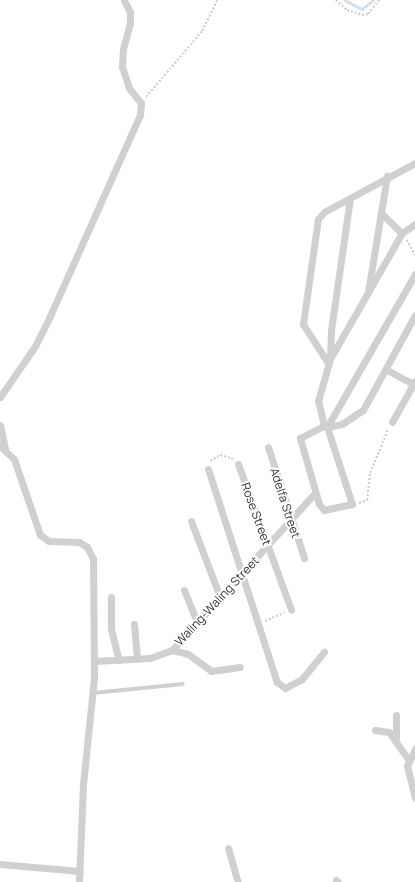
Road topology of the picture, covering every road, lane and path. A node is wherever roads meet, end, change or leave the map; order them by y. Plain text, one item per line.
1 (124, 0) edge
2 (218, 0) edge
3 (336, 0) edge
4 (379, 0) edge
5 (141, 103) junction
6 (415, 163) edge
7 (387, 176) junction
8 (350, 198) junction
9 (381, 213) junction
10 (415, 224) edge
11 (402, 233) junction
12 (415, 255) edge
13 (415, 274) edge
14 (367, 298) junction
15 (415, 314) edge
16 (329, 361) junction
17 (386, 370) junction
18 (414, 382) edge
19 (0, 397) edge
20 (392, 422) joint
21 (0, 424) edge
22 (325, 427) junction
23 (268, 447) dead end
24 (3, 448) edge
25 (238, 464) joint
26 (208, 469) joint
27 (315, 493) junction
28 (352, 504) junction
29 (191, 521) dead end
30 (290, 522) junction
31 (268, 546) junction
32 (304, 558) dead end
33 (244, 571) junction
34 (184, 590) dead end
35 (111, 597) dead end
36 (220, 597) junction
37 (291, 610) joint
38 (197, 622) junction
39 (260, 623) junction
40 (134, 624) dead end
41 (172, 650) junction
42 (324, 652) dead end
43 (137, 659) junction
44 (119, 660) junction
45 (94, 661) junction
46 (240, 667) dead end
47 (183, 684) dead end
48 (93, 693) junction
49 (396, 716) dead end
50 (375, 730) dead end
51 (396, 738) junction
52 (415, 749) edge
53 (408, 759) junction
54 (415, 798) edge
55 (228, 848) dead end
56 (0, 864) edge
57 (80, 871) junction
58 (79, 882) edge
59 (238, 882) edge

1 - 5 street
2 - 5 path
3 - 4 path
5 - 19 street
6 - 7 street
7 - 8 street
7 - 9 street
8 - 16 street
8 - 16 street
9 - 11 street
9 - 14 street
10 - 11 street
11 - 12 path
11 - 14 street
13 - 22 street
14 - 16 street
15 - 17 street
16 - 22 street
17 - 18 street
17 - 22 street
18 - 20 street
20 - 28 path
21 - 24 street
22 - 27 street
22 - 28 street
23 - 30 street, Adelfa Street
24 - 45 street
25 - 26 path
25 - 31 street, Rose Street
26 - 33 street
27 - 28 street
27 - 30 street, Waling-Waling Street
29 - 36 street
30 - 31 street, Waling-Waling Street
30 - 32 street, Adelfa Street
31 - 33 street, Waling-Waling Street
31 - 37 street, Rose Street
33 - 36 street, Waling-Waling Street
33 - 39 street
34 - 38 street
35 - 44 street
36 - 38 street, Waling-Waling Street
37 - 39 path
38 - 41 street, Waling-Waling Street
39 - 42 street
40 - 43 street
41 - 43 street, Waling-Waling Street
41 - 46 street
43 - 44 street, Waling-Waling Street
44 - 45 street, Waling-Waling Street
45 - 48 street
47 - 48 lane
48 - 57 street
49 - 51 street
50 - 51 street
51 - 53 street
52 - 53 street
53 - 54 street
55 - 59 street
56 - 57 street
57 - 58 street

